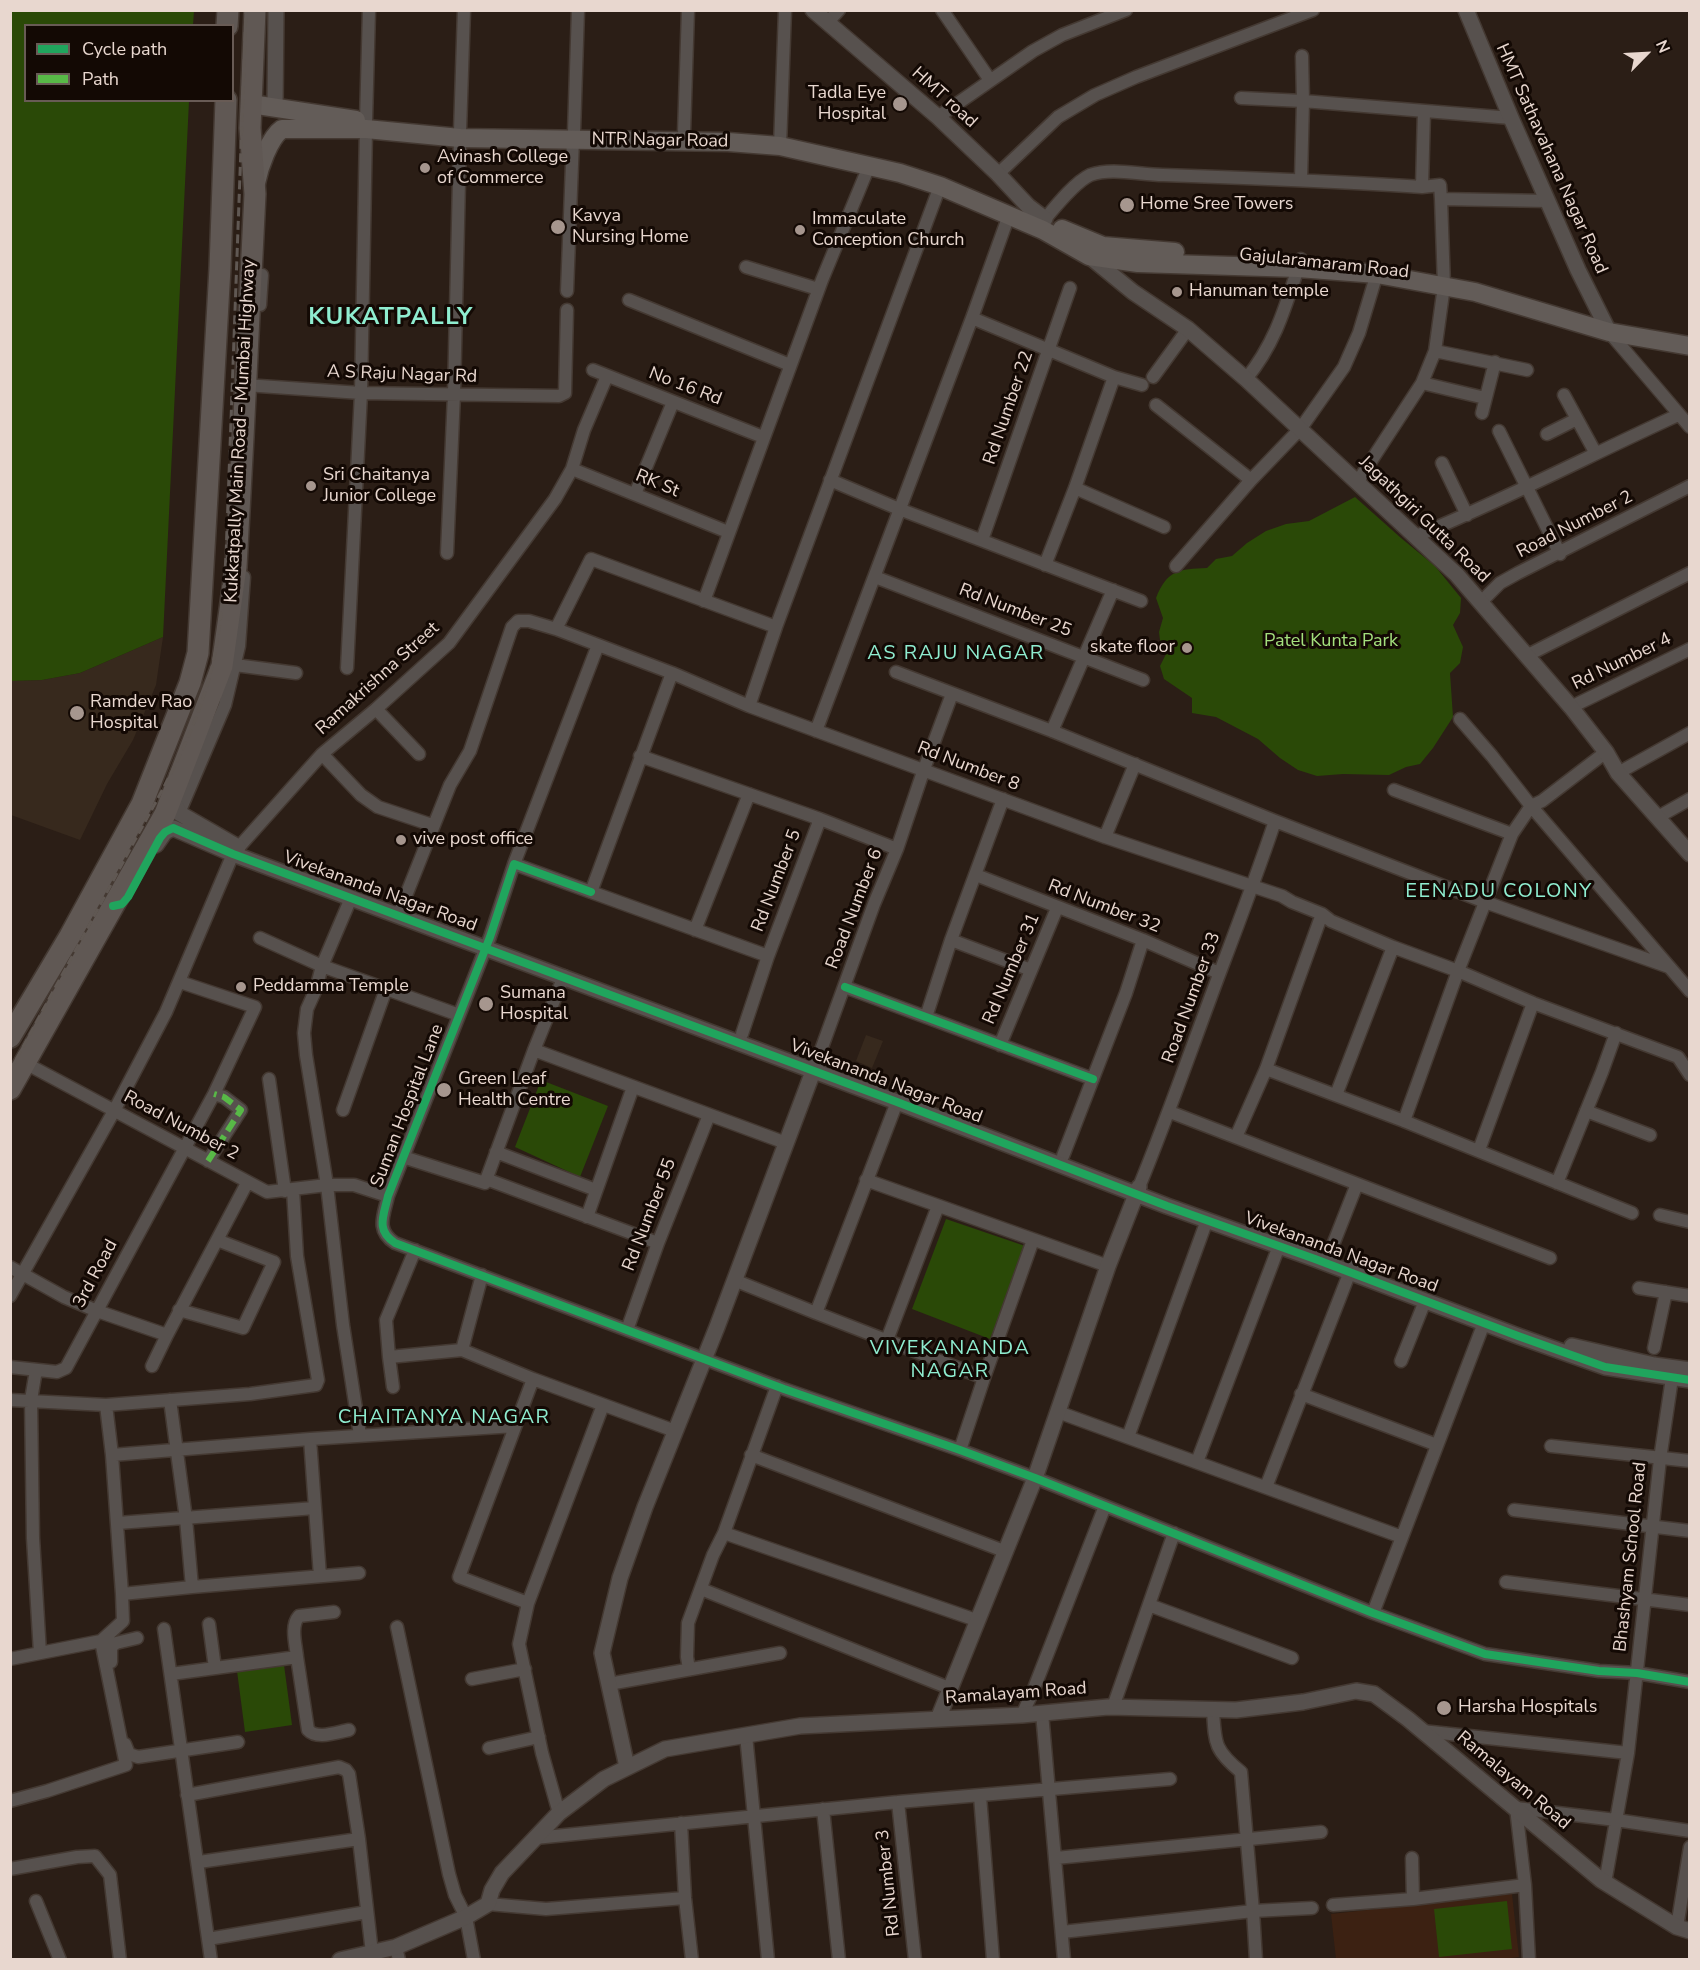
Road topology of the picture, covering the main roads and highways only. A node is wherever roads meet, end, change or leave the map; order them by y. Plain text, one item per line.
1 (255, 10) edge
2 (225, 108) edge
3 (251, 111) junction
4 (366, 125) junction
5 (574, 136) junction
6 (780, 142) junction
7 (255, 194) junction
8 (1045, 219) joint
9 (1089, 256) joint
10 (1299, 263) junction
11 (1606, 327) junction
12 (1689, 338) edge
13 (1689, 346) edge
14 (210, 434) junction
15 (243, 436) junction
16 (207, 484) junction
17 (240, 486) junction
18 (10, 1037) edge
19 (10, 1089) edge

1 - 3 highway, Kukkatpally Main Road - Mumbai Highway
2 - 14 highway, Kukkatpally Main Road - Mumbai Highway
3 - 4 main road, NTR Nagar Road
3 - 7 highway, Kukkatpally Main Road - Mumbai Highway
4 - 5 main road, NTR Nagar Road
4 - 7 main road, NTR Nagar Road
5 - 6 main road, NTR Nagar Road
5 - 6 main road, NTR Nagar Road
6 - 8 main road, NTR Nagar Road
6 - 9 main road, NTR Nagar Road
7 - 15 highway, Kukkatpally Main Road - Mumbai Highway
8 - 10 main road, Gajularamaram Road
9 - 10 main road, Gajularamaram Road
10 - 11 main road, Gajularamaram Road
11 - 12 main road, Gajularamaram Road
11 - 13 main road, Gajularamaram Road
14 - 15 highway
14 - 16 highway, Kukkatpally Main Road - Mumbai Highway
15 - 17 highway, Kukkatpally Main Road - Mumbai Highway
16 - 17 highway
16 - 18 highway, Kukkatpally Main Road - Mumbai Highway
17 - 19 highway, Kukkatpally Main Road - Mumbai Highway

